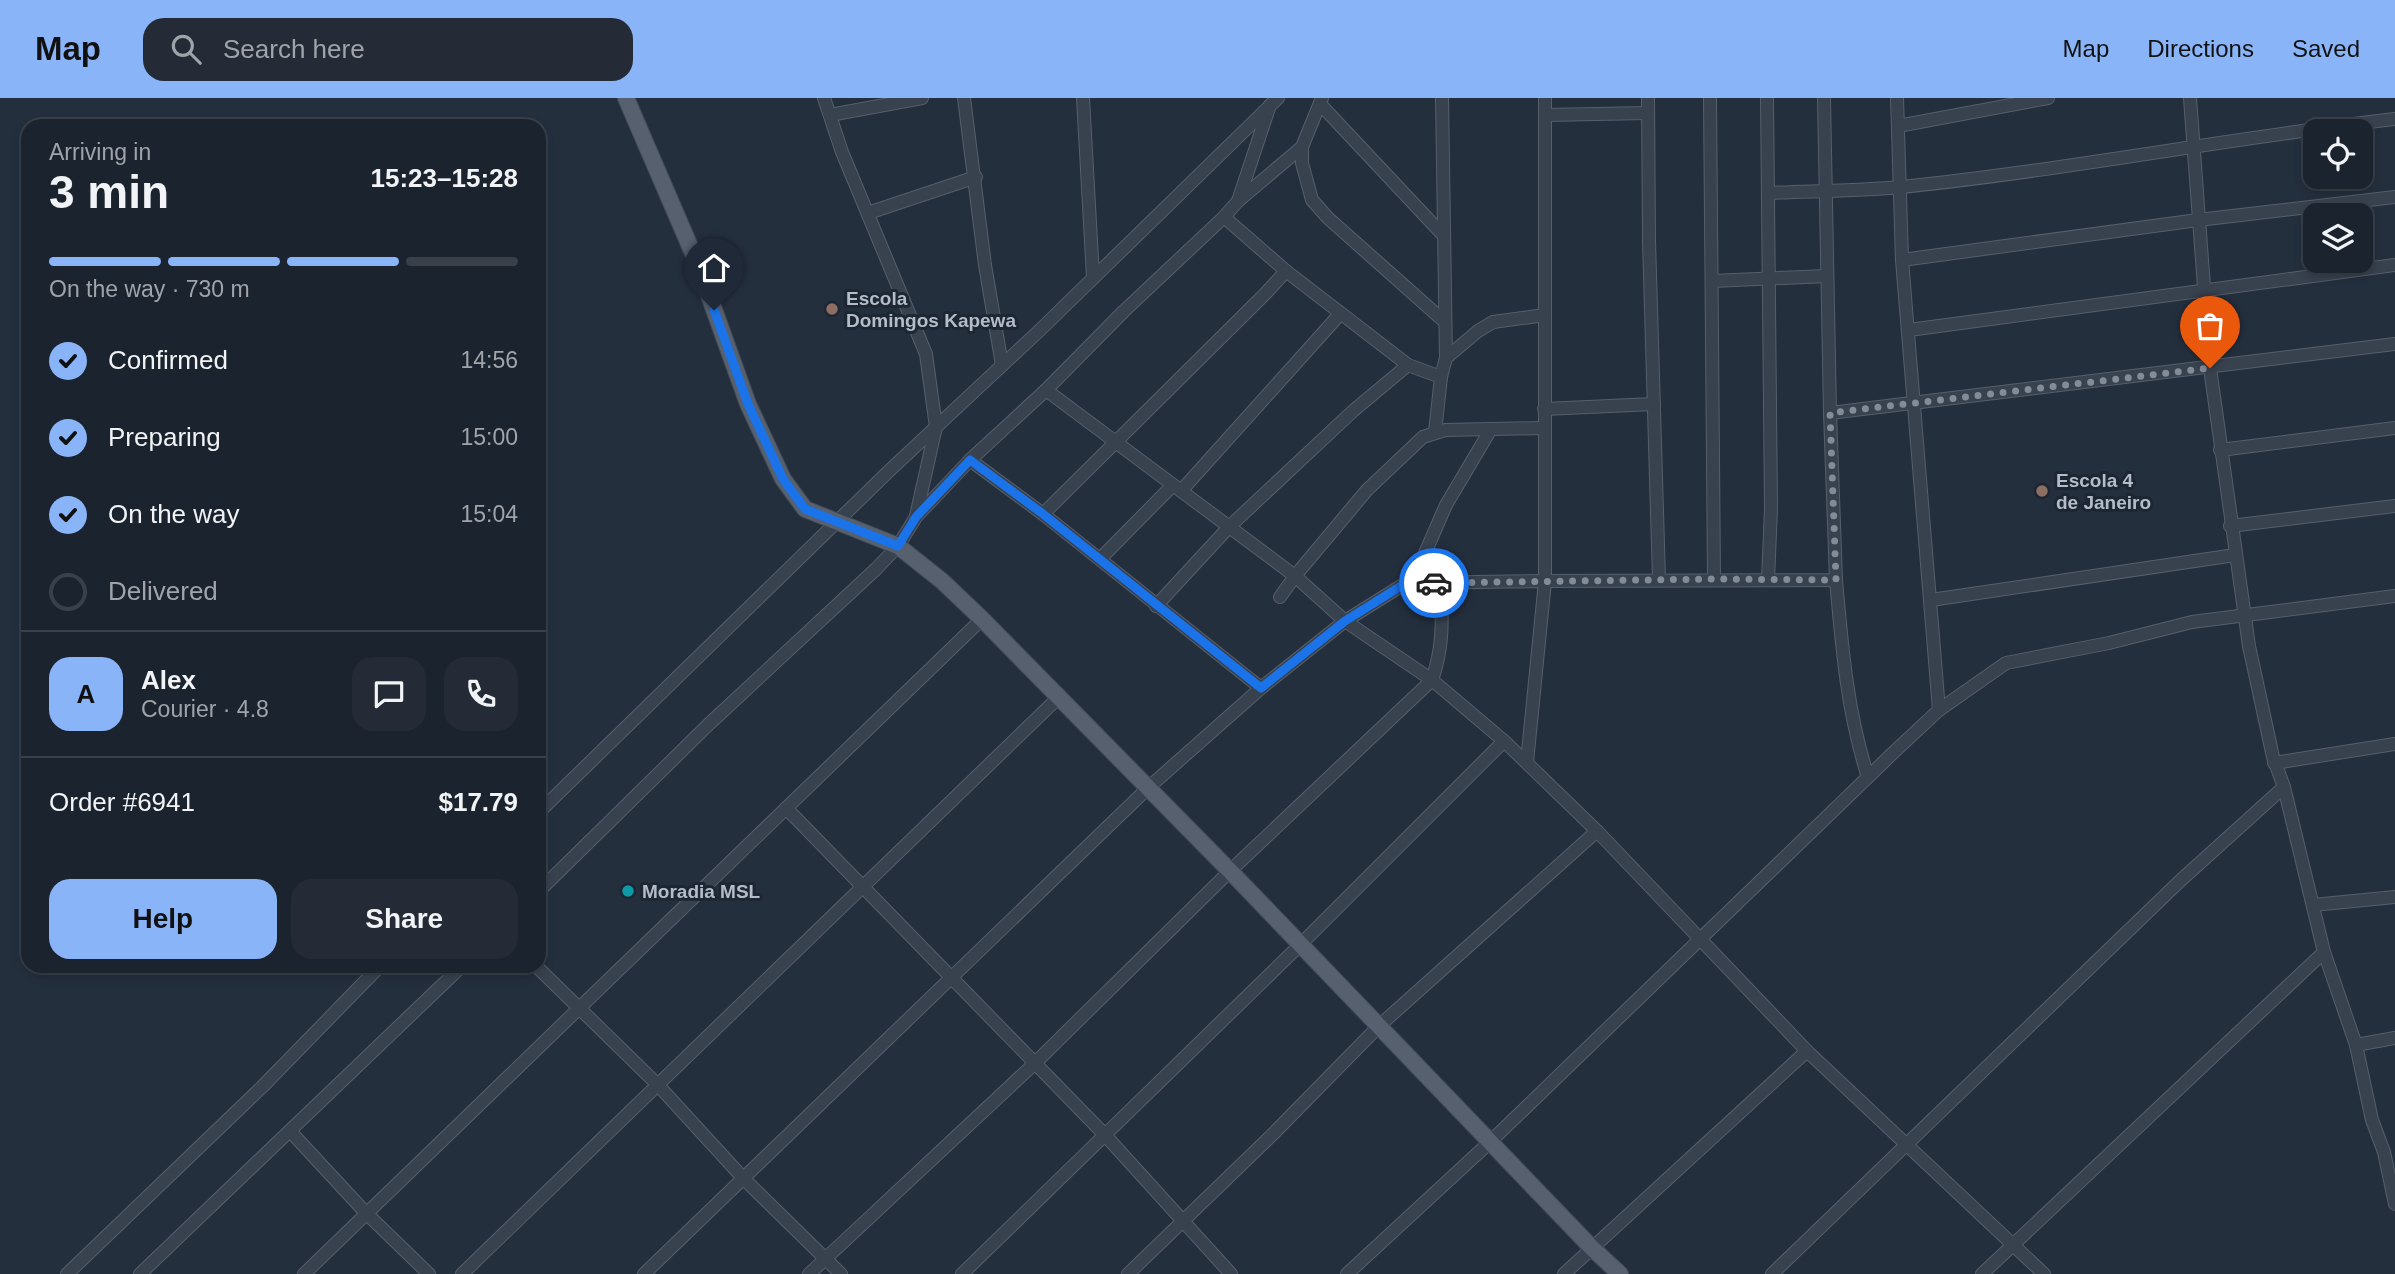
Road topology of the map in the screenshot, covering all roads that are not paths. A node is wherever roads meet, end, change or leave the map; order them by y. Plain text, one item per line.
1 (626, 98) edge
2 (824, 98) edge
3 (922, 98) edge
4 (964, 98) edge
5 (1083, 98) edge
6 (1442, 98) edge
7 (1545, 98) edge
8 (1648, 98) edge
9 (1710, 98) edge
10 (1767, 98) edge
11 (1824, 98) edge
12 (1897, 98) edge
13 (2048, 98) edge
14 (2190, 98) edge
15 (1274, 102) edge
16 (1321, 102) edge
17 (1648, 113) junction
18 (830, 115) junction
19 (1545, 115) junction
20 (2395, 119) edge
21 (1898, 126) junction
22 (1302, 147) junction
23 (2193, 147) junction
24 (976, 177) junction
25 (1899, 187) junction
26 (1826, 191) junction
27 (1768, 193) junction
28 (2395, 197) edge
29 (1238, 201) junction
30 (868, 213) junction
31 (1224, 217) junction
32 (2198, 219) junction
33 (1444, 236) junction
34 (1902, 260) junction
35 (2395, 265) edge
36 (1286, 271) junction
37 (1828, 276) junction
38 (1093, 277) junction
39 (1769, 279) junction
40 (1712, 281) junction
41 (2205, 290) junction
42 (1340, 314) junction
43 (1545, 315) junction
44 (1445, 322) junction
45 (1909, 330) junction
46 (2395, 344) edge
47 (1446, 358) junction
48 (1002, 365) junction
49 (1408, 365) junction
50 (2210, 368) junction
51 (1441, 377) junction
52 (1046, 390) junction
53 (1654, 404) junction
54 (1916, 404) junction
55 (1544, 409) junction
56 (1830, 413) junction
57 (936, 428) junction
58 (1544, 428) junction
59 (2395, 428) edge
60 (1491, 429) junction
61 (1435, 432) junction
62 (1116, 442) junction
63 (2220, 450) junction
64 (970, 460) junction
65 (1177, 488) junction
66 (2395, 506) edge
67 (1043, 514) junction
68 (916, 517) junction
69 (836, 522) junction
70 (2230, 526) junction
71 (1229, 527) junction
72 (898, 546) junction
73 (1426, 551) junction
74 (2235, 555) junction
75 (1100, 559) junction
76 (1294, 576) junction
77 (1660, 579) junction
78 (1714, 579) junction
79 (1545, 580) junction
80 (1768, 580) junction
81 (1836, 580) junction
82 (1412, 583) junction
83 (1445, 584) junction
84 (2395, 596) edge
85 (1280, 597) dead end
86 (1931, 600) junction
87 (1156, 606) junction
88 (2244, 614) junction
89 (982, 619) junction
90 (1345, 621) junction
91 (1432, 680) junction
92 (1261, 688) junction
93 (1059, 698) junction
94 (1939, 710) junction
95 (1504, 741) junction
96 (2395, 744) edge
97 (1527, 762) junction
98 (2274, 763) junction
99 (1868, 777) junction
100 (2284, 787) junction
101 (1148, 788) junction
102 (546, 804) edge
103 (786, 808) junction
104 (1597, 831) junction
105 (1230, 871) junction
106 (546, 884) edge
107 (864, 887) junction
108 (2395, 897) edge
109 (2313, 905) junction
110 (1701, 940) junction
111 (1300, 945) junction
112 (2324, 952) junction
113 (373, 973) edge
114 (455, 973) edge
115 (543, 973) edge
116 (952, 976) junction
117 (579, 1009) junction
118 (1379, 1026) junction
119 (2395, 1038) edge
120 (2356, 1045) junction
121 (1807, 1051) junction
122 (1034, 1064) junction
123 (657, 1084) junction
124 (290, 1131) junction
125 (1105, 1135) junction
126 (1490, 1142) junction
127 (1908, 1145) junction
128 (744, 1179) junction
129 (2394, 1196) edge
130 (366, 1213) junction
131 (1182, 1221) junction
132 (2013, 1244) junction
133 (1592, 1248) junction
134 (825, 1258) junction
135 (67, 1274) edge
136 (140, 1274) edge
137 (304, 1274) edge
138 (429, 1274) edge
139 (462, 1274) edge
140 (644, 1274) edge
141 (809, 1274) edge
142 (841, 1274) edge
143 (962, 1274) edge
144 (1128, 1274) edge
145 (1230, 1274) edge
146 (1347, 1274) edge
147 (1564, 1274) edge
148 (1620, 1274) edge
149 (1772, 1274) edge
150 (1982, 1274) edge
151 (2044, 1274) edge

1 - 69 main road
2 - 18 street
3 - 18 street
4 - 24 street
5 - 38 street
6 - 33 street
7 - 19 street
8 - 17 street
9 - 40 street
10 - 27 street
11 - 26 street
12 - 21 street
13 - 21 street
14 - 23 street
15 - 29 street
15 - 38 street
16 - 22 street
16 - 33 street
17 - 19 street
17 - 53 street
18 - 30 street
19 - 43 street
20 - 23 street
21 - 25 street
22 - 29 street
22 - 44 street
23 - 25 street
23 - 32 street
24 - 30 street
24 - 48 street
25 - 26 street
25 - 34 street
26 - 27 street
26 - 37 street
27 - 39 street
28 - 32 street
29 - 31 street
30 - 57 street
31 - 36 street
31 - 52 street
32 - 34 street
32 - 41 street
33 - 44 street
34 - 45 street
35 - 41 street
36 - 42 street
36 - 62 street
37 - 39 street
37 - 56 street
38 - 48 street
39 - 40 street
39 - 80 street
40 - 78 street
41 - 45 street
41 - 50 street
42 - 49 street
42 - 65 street
43 - 47 street
43 - 55 street
44 - 47 street
45 - 54 street
46 - 50 street
47 - 51 street
48 - 57 street
49 - 51 street
49 - 71 street
50 - 54 street
50 - 63 street
51 - 61 street
52 - 62 street
52 - 64 street
53 - 55 street
53 - 77 street
54 - 56 street
54 - 86 street
55 - 58 street
56 - 81 street
57 - 68 street
57 - 69 street
58 - 60 street
58 - 79 street
59 - 63 street
60 - 61 street
60 - 73 street
61 - 76 street
62 - 65 street
62 - 67 street
63 - 70 street
64 - 67 street
64 - 68 street
65 - 71 street
65 - 75 street
66 - 70 street
67 - 75 street
68 - 72 street
69 - 72 main road
69 - 102 street
70 - 74 street
71 - 76 street
71 - 87 street
72 - 89 main road
72 - 106 street
73 - 82 street
73 - 83 street
74 - 86 street
74 - 88 street
75 - 87 street
76 - 85 street
76 - 90 street
77 - 78 street
77 - 79 street
78 - 80 street
79 - 83 street
79 - 97 street
80 - 81 street
81 - 99 street
82 - 83 street
82 - 90 street
83 - 91 street
84 - 88 street
86 - 94 street
87 - 92 street
88 - 94 street
88 - 98 street
89 - 93 main road
89 - 103 street
90 - 91 street
90 - 92 street
91 - 95 street
91 - 105 street
92 - 101 street
93 - 101 main road
93 - 107 street
94 - 99 street
95 - 97 street
95 - 111 street
96 - 98 street
97 - 104 street
98 - 100 street
99 - 110 street
100 - 109 street
100 - 127 street
101 - 105 main road
101 - 116 street
103 - 107 street
103 - 117 street
104 - 110 street
104 - 118 street
105 - 111 main road
105 - 122 street
107 - 116 street
107 - 123 street
108 - 109 street
109 - 112 street
110 - 121 street
110 - 126 street
111 - 118 main road
111 - 125 street
112 - 120 street
112 - 132 street
113 - 135 street
114 - 124 street
115 - 117 street
116 - 122 street
116 - 128 street
117 - 123 street
117 - 130 street
118 - 126 main road
118 - 131 street
119 - 120 street
120 - 129 street
121 - 127 street
121 - 133 street
122 - 125 street
122 - 134 street
123 - 128 street
123 - 139 street
124 - 130 street
124 - 136 street
125 - 131 street
125 - 143 street
126 - 133 main road
126 - 146 street
127 - 132 street
127 - 149 street
128 - 134 street
128 - 140 street
130 - 137 street
130 - 138 street
131 - 144 street
131 - 145 street
132 - 150 street
132 - 151 street
133 - 147 street
133 - 148 main road
134 - 141 street
134 - 142 street

